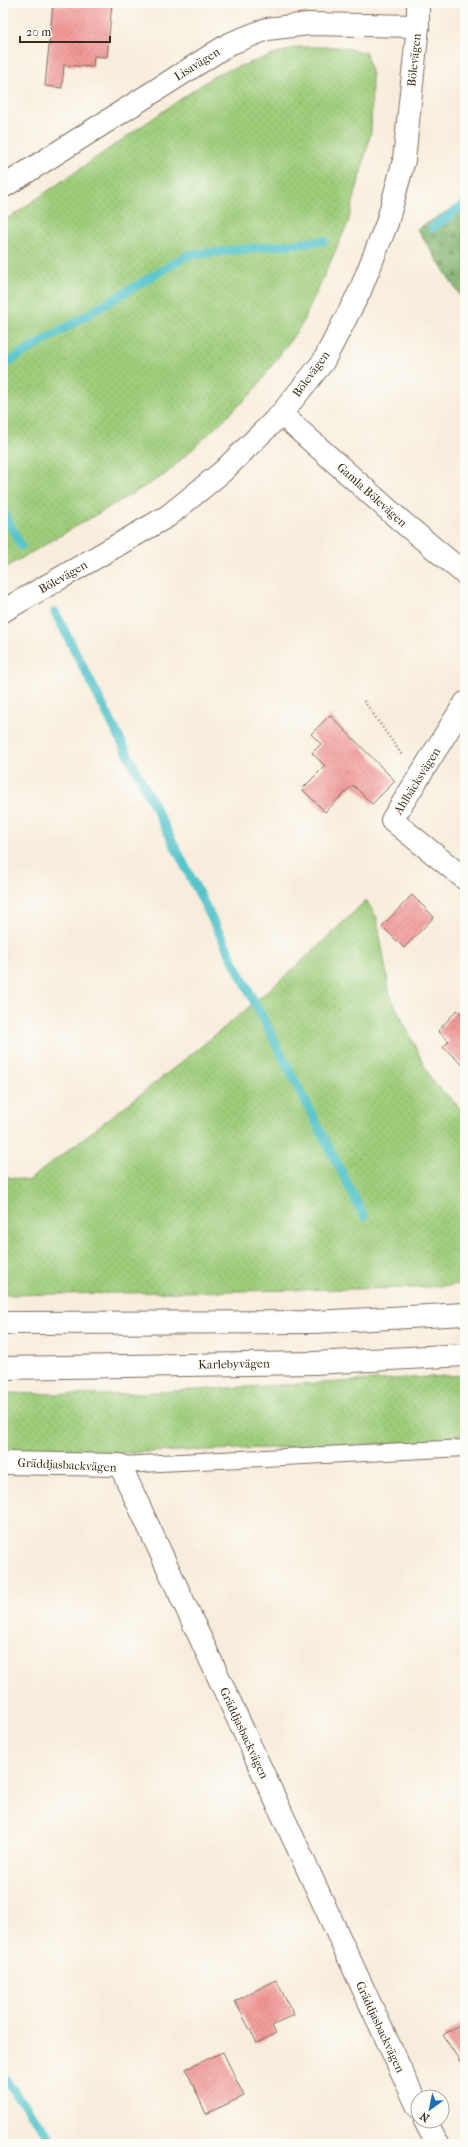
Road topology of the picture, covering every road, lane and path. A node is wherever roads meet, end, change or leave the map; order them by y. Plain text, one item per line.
1 (418, 3) edge
2 (418, 26) junction
3 (3, 186) edge
4 (281, 414) junction
5 (465, 574) edge
6 (3, 612) edge
7 (364, 701) dead end
8 (465, 703) edge
9 (418, 778) junction
10 (465, 879) edge
11 (465, 1314) edge
12 (3, 1323) edge
13 (465, 1355) edge
14 (3, 1368) edge
15 (465, 1448) edge
16 (3, 1463) edge
17 (120, 1465) junction
18 (410, 2090) edge
19 (429, 2129) edge
20 (437, 2144) edge

1 - 2 main road, Bölevägen
2 - 3 main road, Lisavägen
2 - 4 main road, Bölevägen
4 - 5 main road, Gamla Bölevägen
4 - 6 main road, Bölevägen
7 - 9 path
8 - 9 main road, Ahlbäcksvägen
9 - 10 main road, Ahlbäcksvägen
11 - 12 main road
13 - 14 main road, Karlebyvägen
15 - 17 lane
16 - 17 main road, Gräddjasbackvägen
17 - 18 main road, Gräddjasbackvägen
19 - 20 main road

